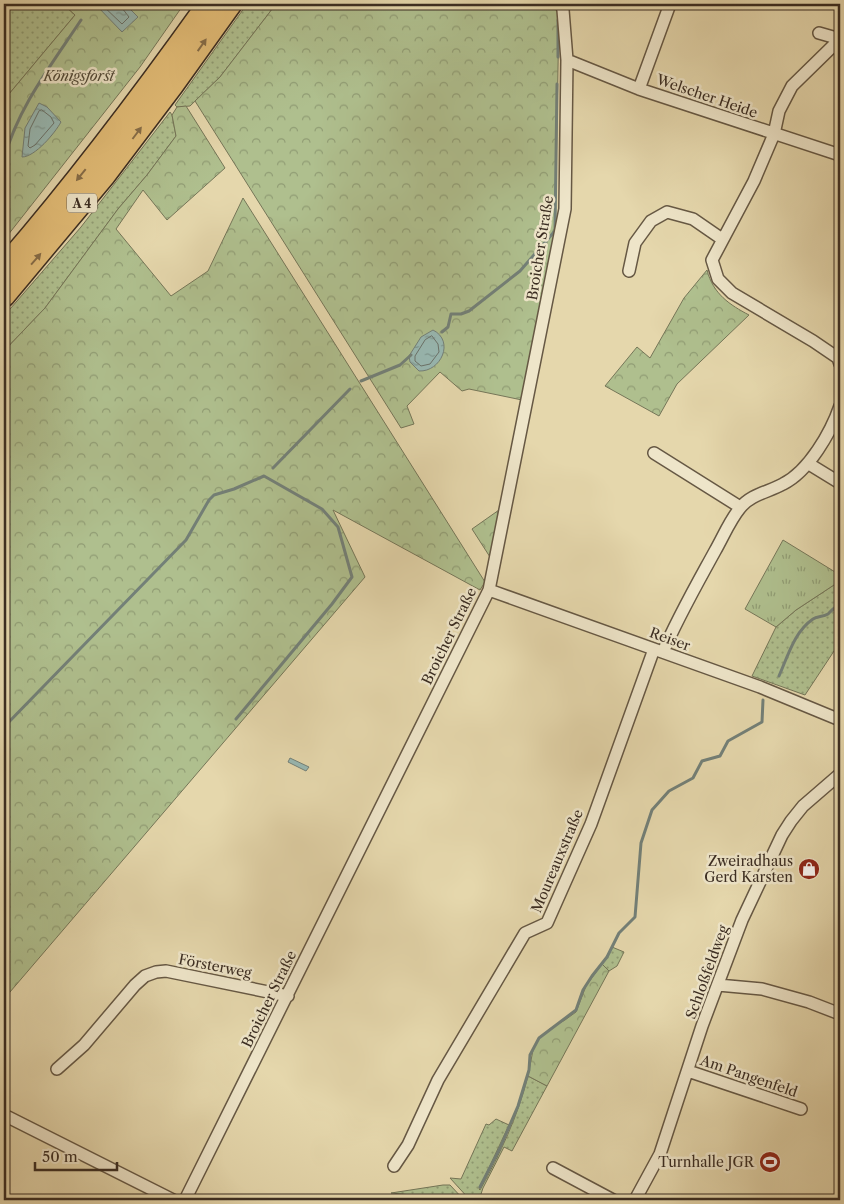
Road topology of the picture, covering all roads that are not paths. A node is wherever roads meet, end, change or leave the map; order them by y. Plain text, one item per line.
1 (208, 4) edge
2 (231, 4) edge
3 (561, 4) edge
4 (670, 4) edge
5 (819, 33) dead end
6 (567, 60) junction
7 (167, 78) junction
8 (639, 89) junction
9 (150, 101) junction
10 (774, 134) junction
11 (840, 155) edge
12 (722, 239) junction
13 (4, 267) edge
14 (630, 271) dead end
15 (4, 296) edge
16 (840, 364) edge
17 (840, 406) edge
18 (654, 453) dead end
19 (809, 464) junction
20 (840, 483) edge
21 (740, 507) junction
22 (489, 590) junction
23 (658, 651) junction
24 (840, 720) edge
25 (840, 774) edge
26 (718, 985) junction
27 (288, 996) junction
28 (840, 1014) edge
29 (57, 1069) dead end
30 (688, 1071) junction
31 (801, 1109) dead end
32 (8, 1117) dead end
33 (394, 1166) dead end
34 (553, 1168) dead end
35 (173, 1200) edge
36 (185, 1200) edge
37 (613, 1200) edge
38 (635, 1200) edge

1 - 7 highway, A 4
7 -> 2 highway, A 4
3 - 6 street, Broicher Straße
4 - 8 street
5 - 10 street
6 - 8 street, Welscher Heide
6 - 22 street, Broicher Straße
7 - 9 highway, A 4
8 - 10 street, Welscher Heide
9 -> 13 highway, A 4
15 -> 9 highway, A 4
10 - 11 street, Welscher Heide
10 - 12 street
12 - 14 street
12 - 16 street
17 - 19 street
18 - 21 street
19 - 20 street
19 - 21 street
21 - 23 street, Moureauxstraße
22 - 23 street, Reiser
22 - 27 street, Broicher Straße
23 - 24 street, Reiser
23 - 33 street, Moureauxstraße
25 - 26 street, Schloßfeldweg
26 - 28 street
26 - 30 street, Schloßfeldweg
27 - 29 street, Försterweg
27 - 36 street, Broicher Straße
30 - 31 street, Am Pangenfeld
30 - 38 street, Schloßfeldweg
32 - 35 street
34 - 37 street

